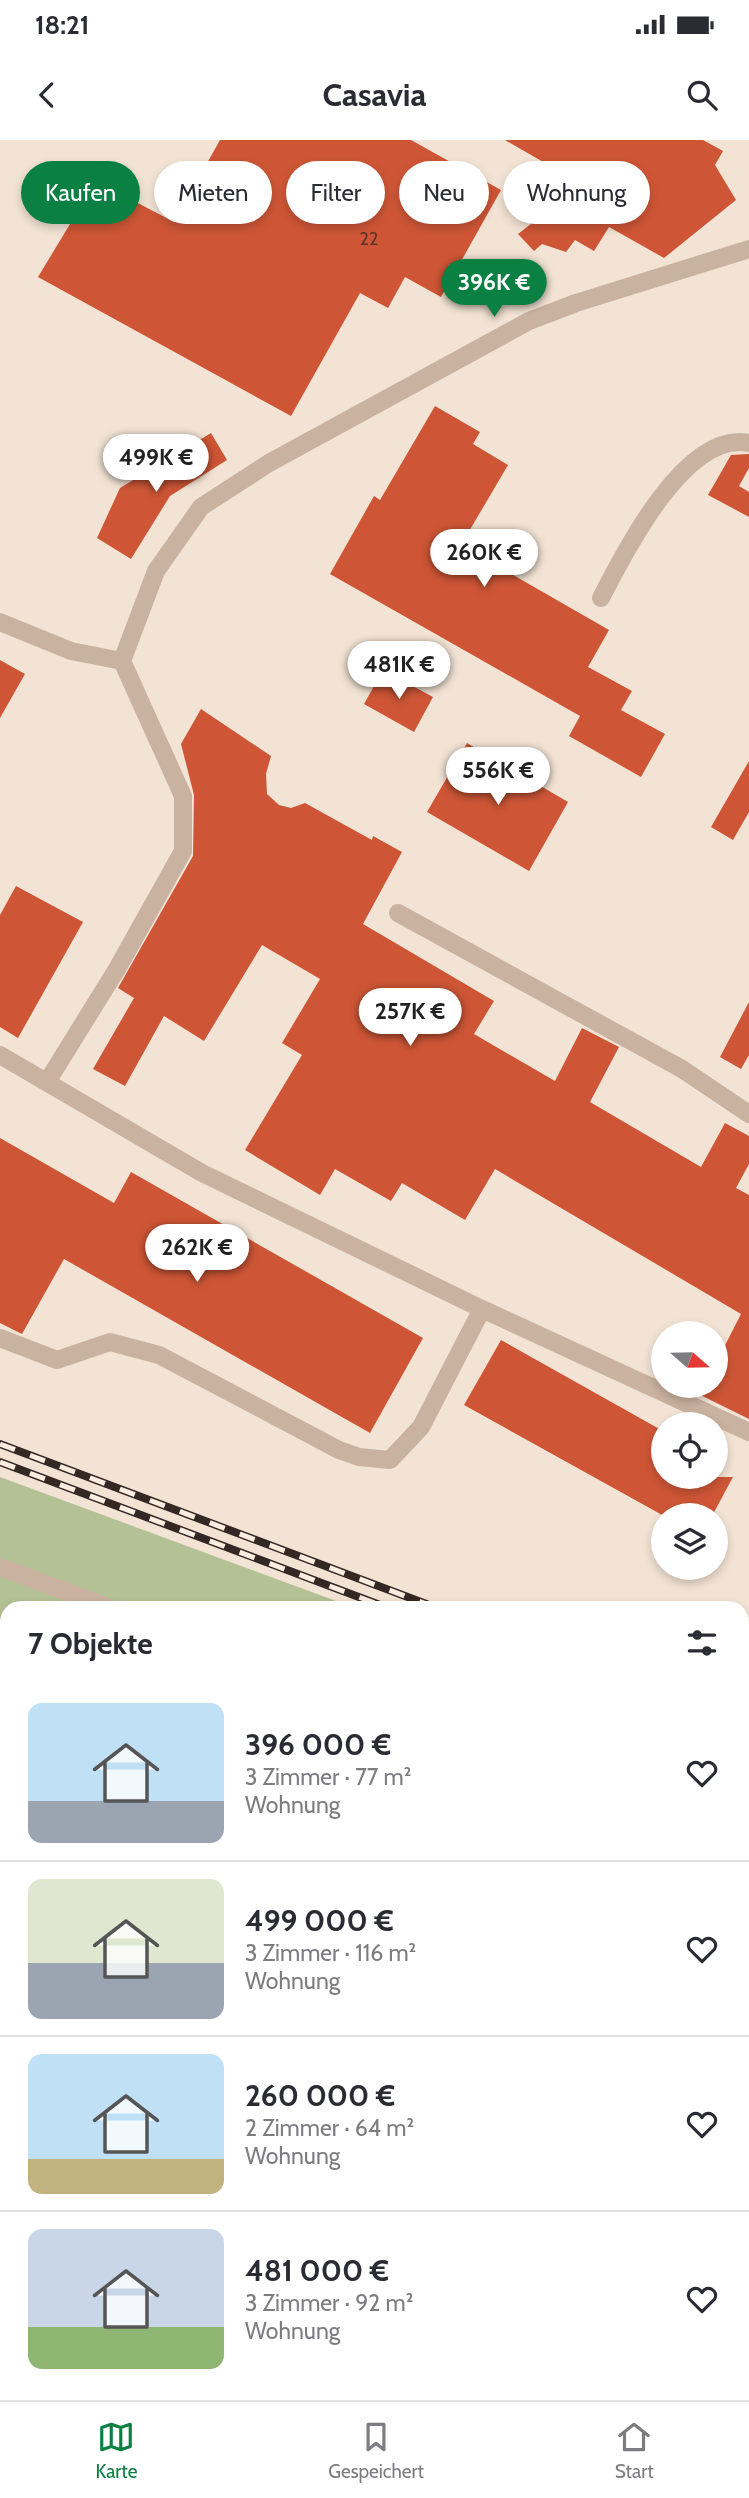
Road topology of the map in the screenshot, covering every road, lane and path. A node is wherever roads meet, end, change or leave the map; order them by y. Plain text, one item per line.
1 (749, 249) edge
2 (749, 443) edge
3 (601, 598) dead end
4 (0, 622) edge
5 (122, 661) junction
6 (398, 913) dead end
7 (0, 1055) edge
8 (47, 1082) junction
9 (749, 1114) edge
10 (482, 1309) junction
11 (0, 1338) edge
12 (749, 1432) edge
13 (0, 1567) edge
14 (91, 1601) edge

1 - 5 street
2 - 3 street
4 - 5 street
5 - 8 street
6 - 9 street
7 - 8 street
8 - 10 street
10 - 11 street
10 - 12 street
13 - 14 street

